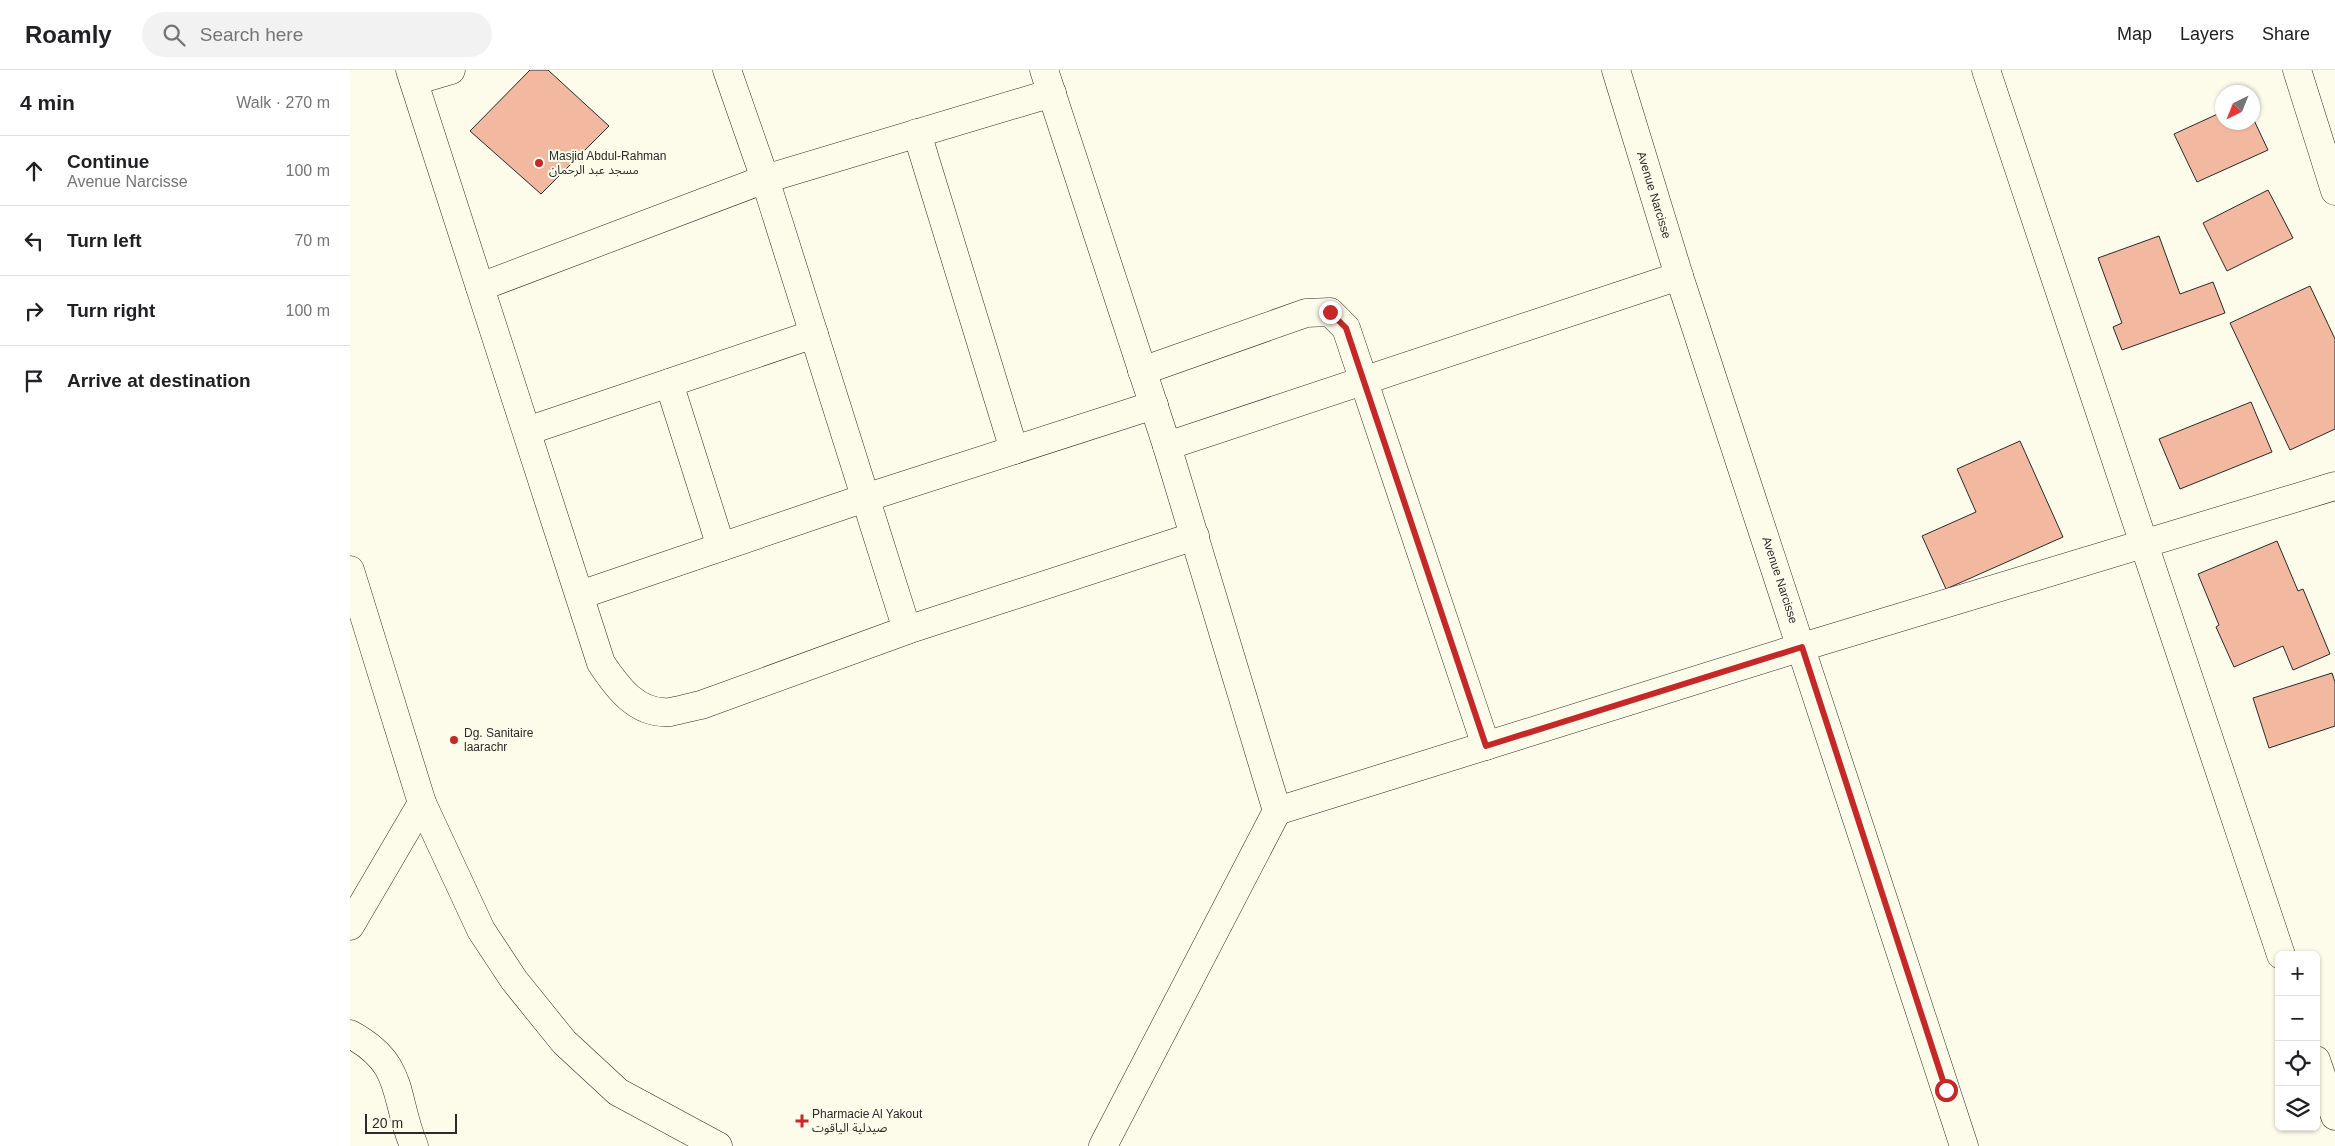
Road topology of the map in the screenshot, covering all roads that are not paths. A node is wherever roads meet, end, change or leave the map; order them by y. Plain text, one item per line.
1 (451, 70) edge
2 (728, 70) edge
3 (1616, 70) edge
4 (1986, 70) edge
5 (2297, 70) edge
6 (412, 76) edge
7 (1048, 81) edge
8 (917, 133) junction
9 (765, 179) junction
10 (2335, 191) edge
11 (1679, 276) junction
12 (480, 287) junction
13 (814, 334) junction
14 (1142, 371) junction
15 (1363, 381) junction
16 (670, 383) junction
17 (1154, 405) junction
18 (527, 431) junction
19 (1167, 446) junction
20 (1014, 450) junction
21 (2335, 486) edge
22 (865, 498) junction
23 (1195, 536) junction
24 (2144, 544) junction
25 (721, 548) junction
26 (353, 588) edge
27 (580, 595) junction
28 (907, 630) junction
29 (1802, 647) junction
30 (1486, 746) junction
31 (422, 803) junction
32 (1277, 811) junction
33 (350, 926) edge
34 (2280, 951) edge
35 (350, 1034) edge
36 (2320, 1072) edge
37 (2335, 1116) edge
38 (414, 1146) edge
39 (718, 1146) edge
40 (1103, 1146) edge
41 (1964, 1146) edge

1 - 6 street
2 - 9 street
3 - 11 street, Avenue Narcisse
4 - 24 street
5 - 10 street
6 - 12 street
7 - 8 street
7 - 14 street
8 - 9 street
8 - 20 street
9 - 12 street
9 - 13 street
11 - 15 street
11 - 29 street, Avenue Narcisse
12 - 18 street
13 - 16 street
13 - 22 street
14 - 15 street
14 - 17 street
15 - 19 street
15 - 30 street
16 - 18 street
16 - 25 street
17 - 19 street
17 - 20 street
18 - 27 street
19 - 23 street
20 - 22 street
21 - 24 street
22 - 25 street
22 - 28 street
23 - 28 street
23 - 32 street
24 - 29 street
24 - 34 street
25 - 27 street
26 - 31 street
27 - 28 street
29 - 30 street
29 - 41 street, Avenue Narcisse
30 - 32 street
31 - 33 street
31 - 39 street
32 - 40 street
35 - 38 street
36 - 37 street

